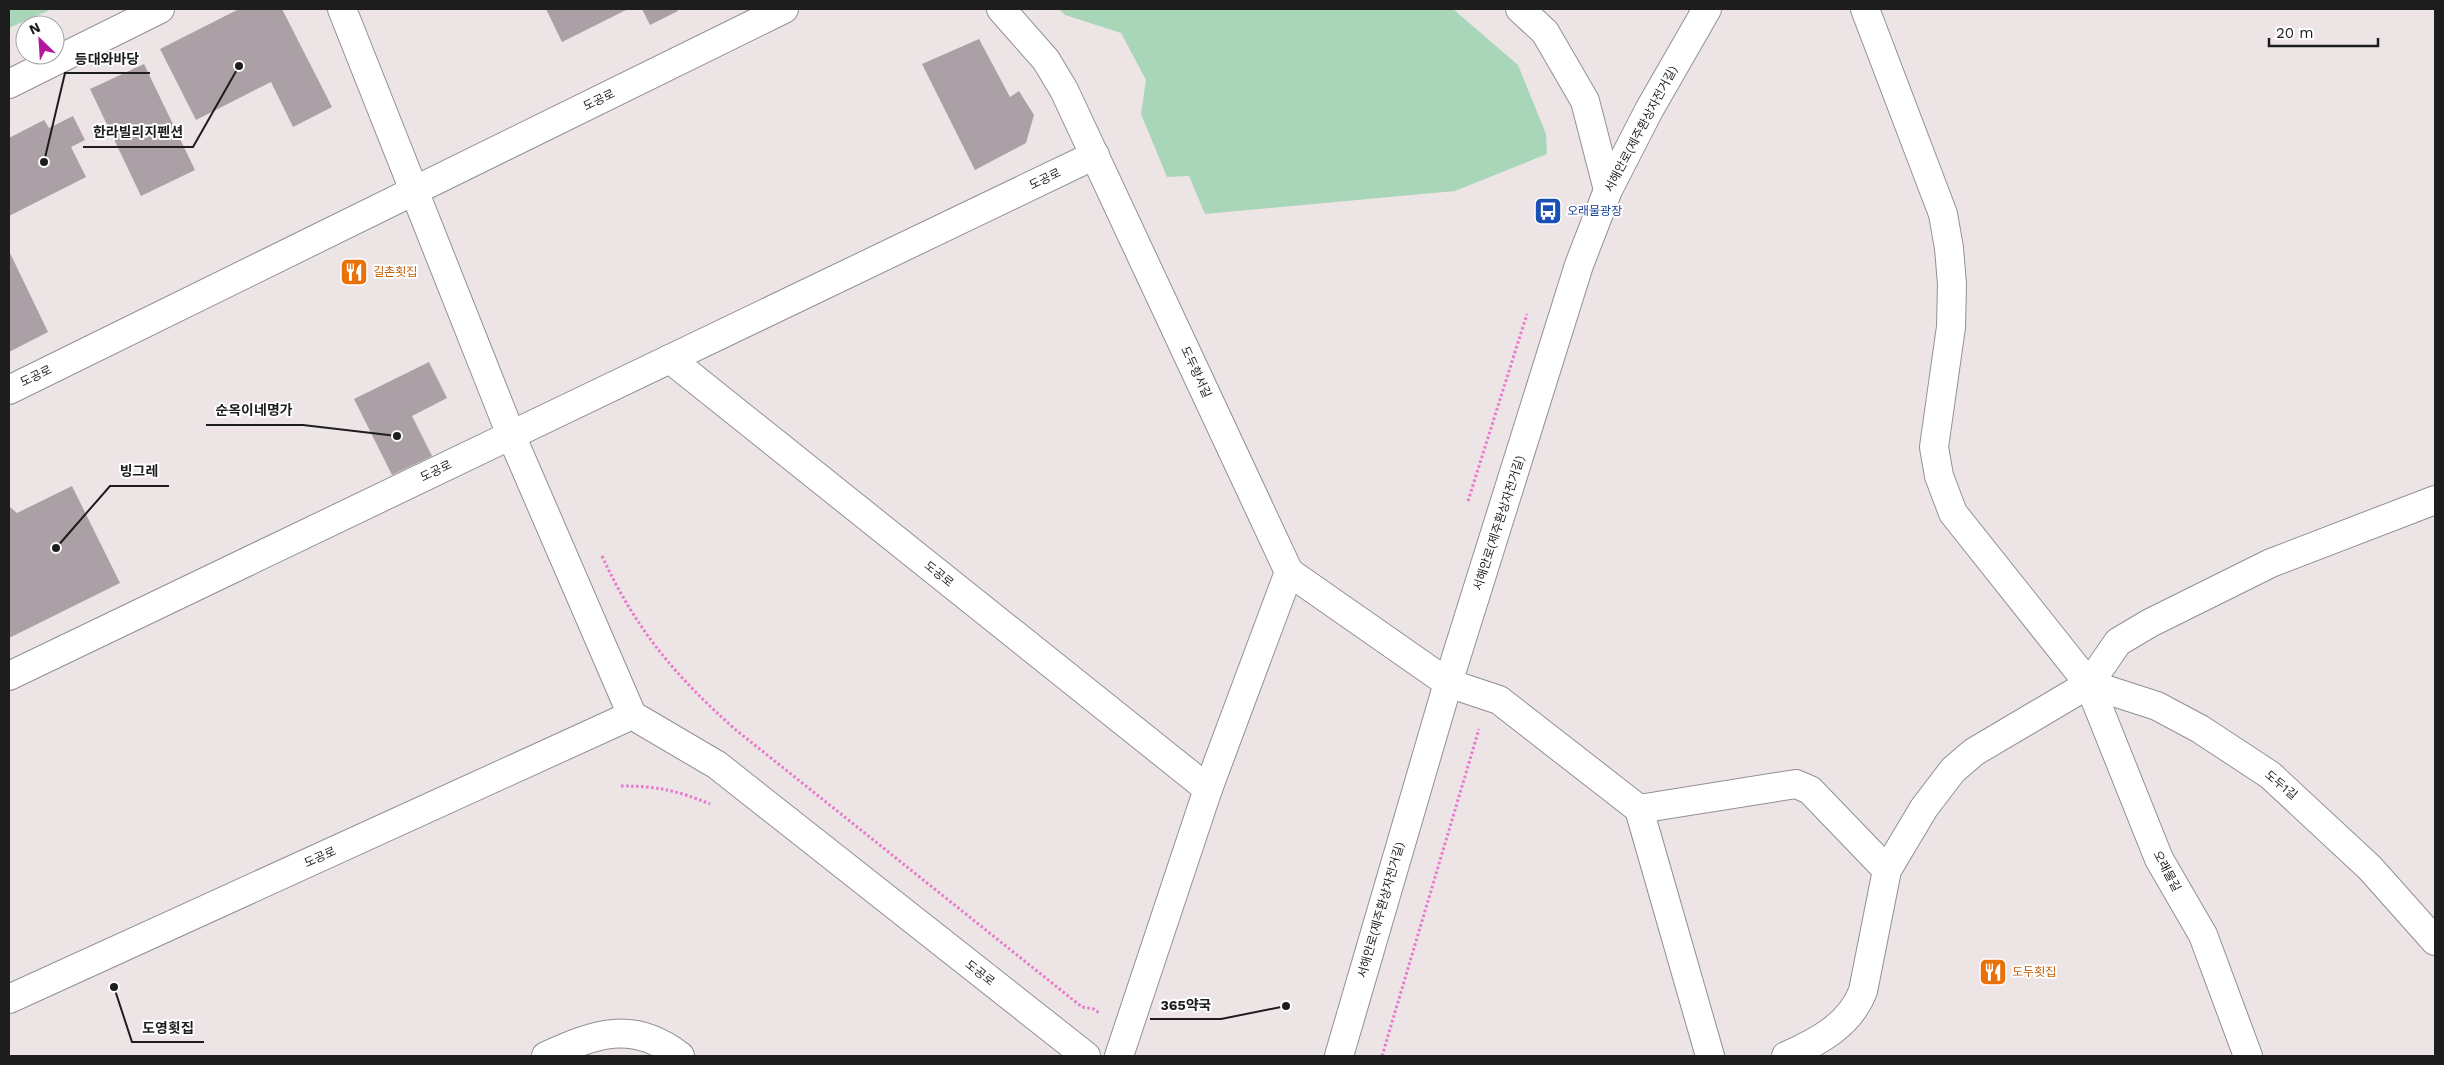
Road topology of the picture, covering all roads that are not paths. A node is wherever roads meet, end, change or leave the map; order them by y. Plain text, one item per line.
1 (160, 9) edge
2 (342, 9) edge
3 (784, 9) edge
4 (1001, 9) edge
5 (1520, 9) edge
6 (1708, 9) edge
7 (1865, 9) edge
8 (9, 84) edge
9 (1095, 155) junction
10 (1608, 190) junction
11 (414, 191) junction
12 (670, 359) junction
13 (9, 390) edge
14 (511, 435) junction
15 (2435, 500) edge
16 (1289, 572) junction
17 (9, 676) edge
18 (1448, 683) junction
19 (2089, 684) junction
20 (632, 715) junction
21 (1208, 789) junction
22 (1639, 809) junction
23 (1887, 870) junction
24 (2435, 941) edge
25 (9, 999) edge
26 (547, 1056) edge
27 (680, 1056) edge
28 (1086, 1056) edge
29 (1119, 1056) edge
30 (1338, 1056) edge
31 (1710, 1056) edge
32 (1786, 1056) edge
33 (2248, 1056) edge

1 - 8 street
2 - 11 street
3 - 11 street, 도공로
4 - 9 street, 도두항서길
5 - 10 street
6 - 10 street, 서해안로(제주환상자전거길)
7 - 19 street, 오래물길
9 - 12 street, 도공로
9 - 16 street, 도두항서길
10 - 18 street, 서해안로(제주환상자전거길)
11 - 13 street, 도공로
11 - 14 street
12 - 14 street, 도공로
12 - 21 street, 도공로
14 - 17 street, 도공로
14 - 20 street
15 - 19 street
16 - 18 street
16 - 21 street
18 - 22 street
18 - 30 street, 서해안로(제주환상자전거길)
19 - 23 street
19 - 24 street, 도두1길
19 - 33 street, 오래물길
20 - 25 street, 도공로
20 - 28 street, 도공로
21 - 29 street
22 - 23 street
22 - 31 street
23 - 32 street
26 - 27 street

